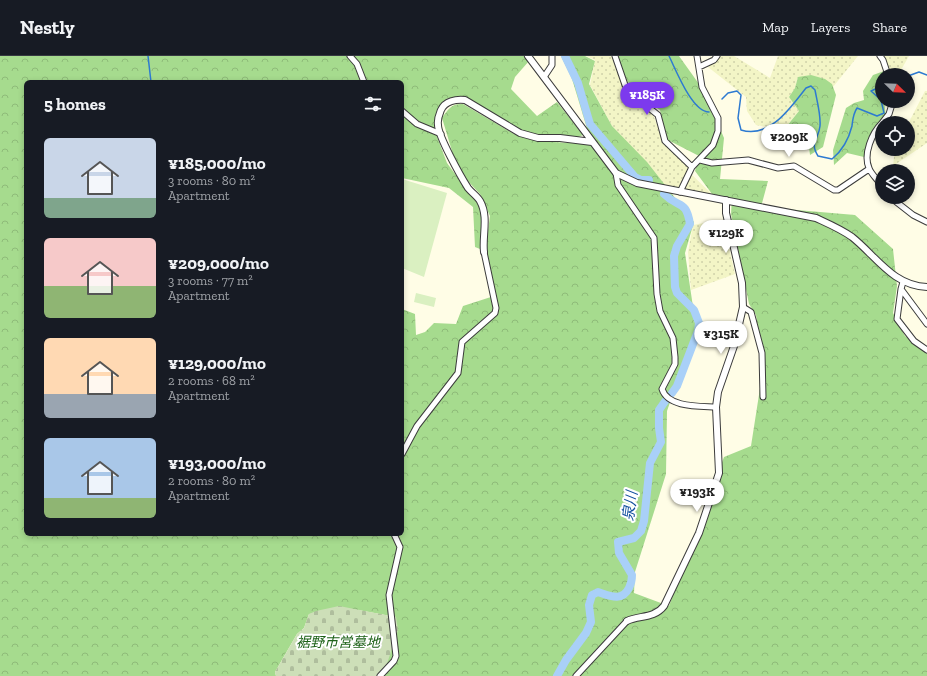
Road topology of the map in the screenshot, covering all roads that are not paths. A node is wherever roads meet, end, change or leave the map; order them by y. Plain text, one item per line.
1 (350, 56) edge
2 (528, 56) edge
3 (552, 56) edge
4 (615, 56) edge
5 (697, 56) edge
6 (717, 56) edge
7 (880, 56) edge
8 (699, 67) junction
9 (886, 68) edge
10 (544, 77) junction
11 (363, 80) edge
12 (404, 113) edge
13 (441, 134) junction
14 (875, 134) edge
15 (592, 142) junction
16 (700, 160) junction
17 (692, 167) junction
18 (869, 169) junction
19 (616, 173) junction
20 (875, 177) edge
21 (680, 192) junction
22 (726, 200) junction
23 (898, 204) edge
24 (927, 222) edge
25 (484, 252) joint
26 (904, 282) junction
27 (927, 287) edge
28 (902, 289) junction
29 (743, 307) junction
30 (927, 324) edge
31 (927, 350) edge
32 (763, 397) dead end
33 (716, 406) junction
34 (404, 450) edge
35 (395, 536) edge
36 (627, 621) joint
37 (380, 676) edge
38 (576, 676) edge

1 - 11 street
2 - 10 street
3 - 10 street
4 - 17 street
5 - 8 street
6 - 8 street
7 - 9 street
8 - 16 street
10 - 15 street
12 - 13 street
13 - 15 street
13 - 25 street
14 - 18 street
15 - 19 street
16 - 17 street
16 - 18 street
17 - 21 street
18 - 20 street
19 - 21 street
19 - 33 street
21 - 22 street
22 - 26 street
22 - 29 street
23 - 24 street
25 - 34 street
26 - 27 street
26 - 28 street
28 - 30 street
28 - 31 street
29 - 32 street
29 - 33 street
33 - 36 street
35 - 37 street
36 - 38 street

